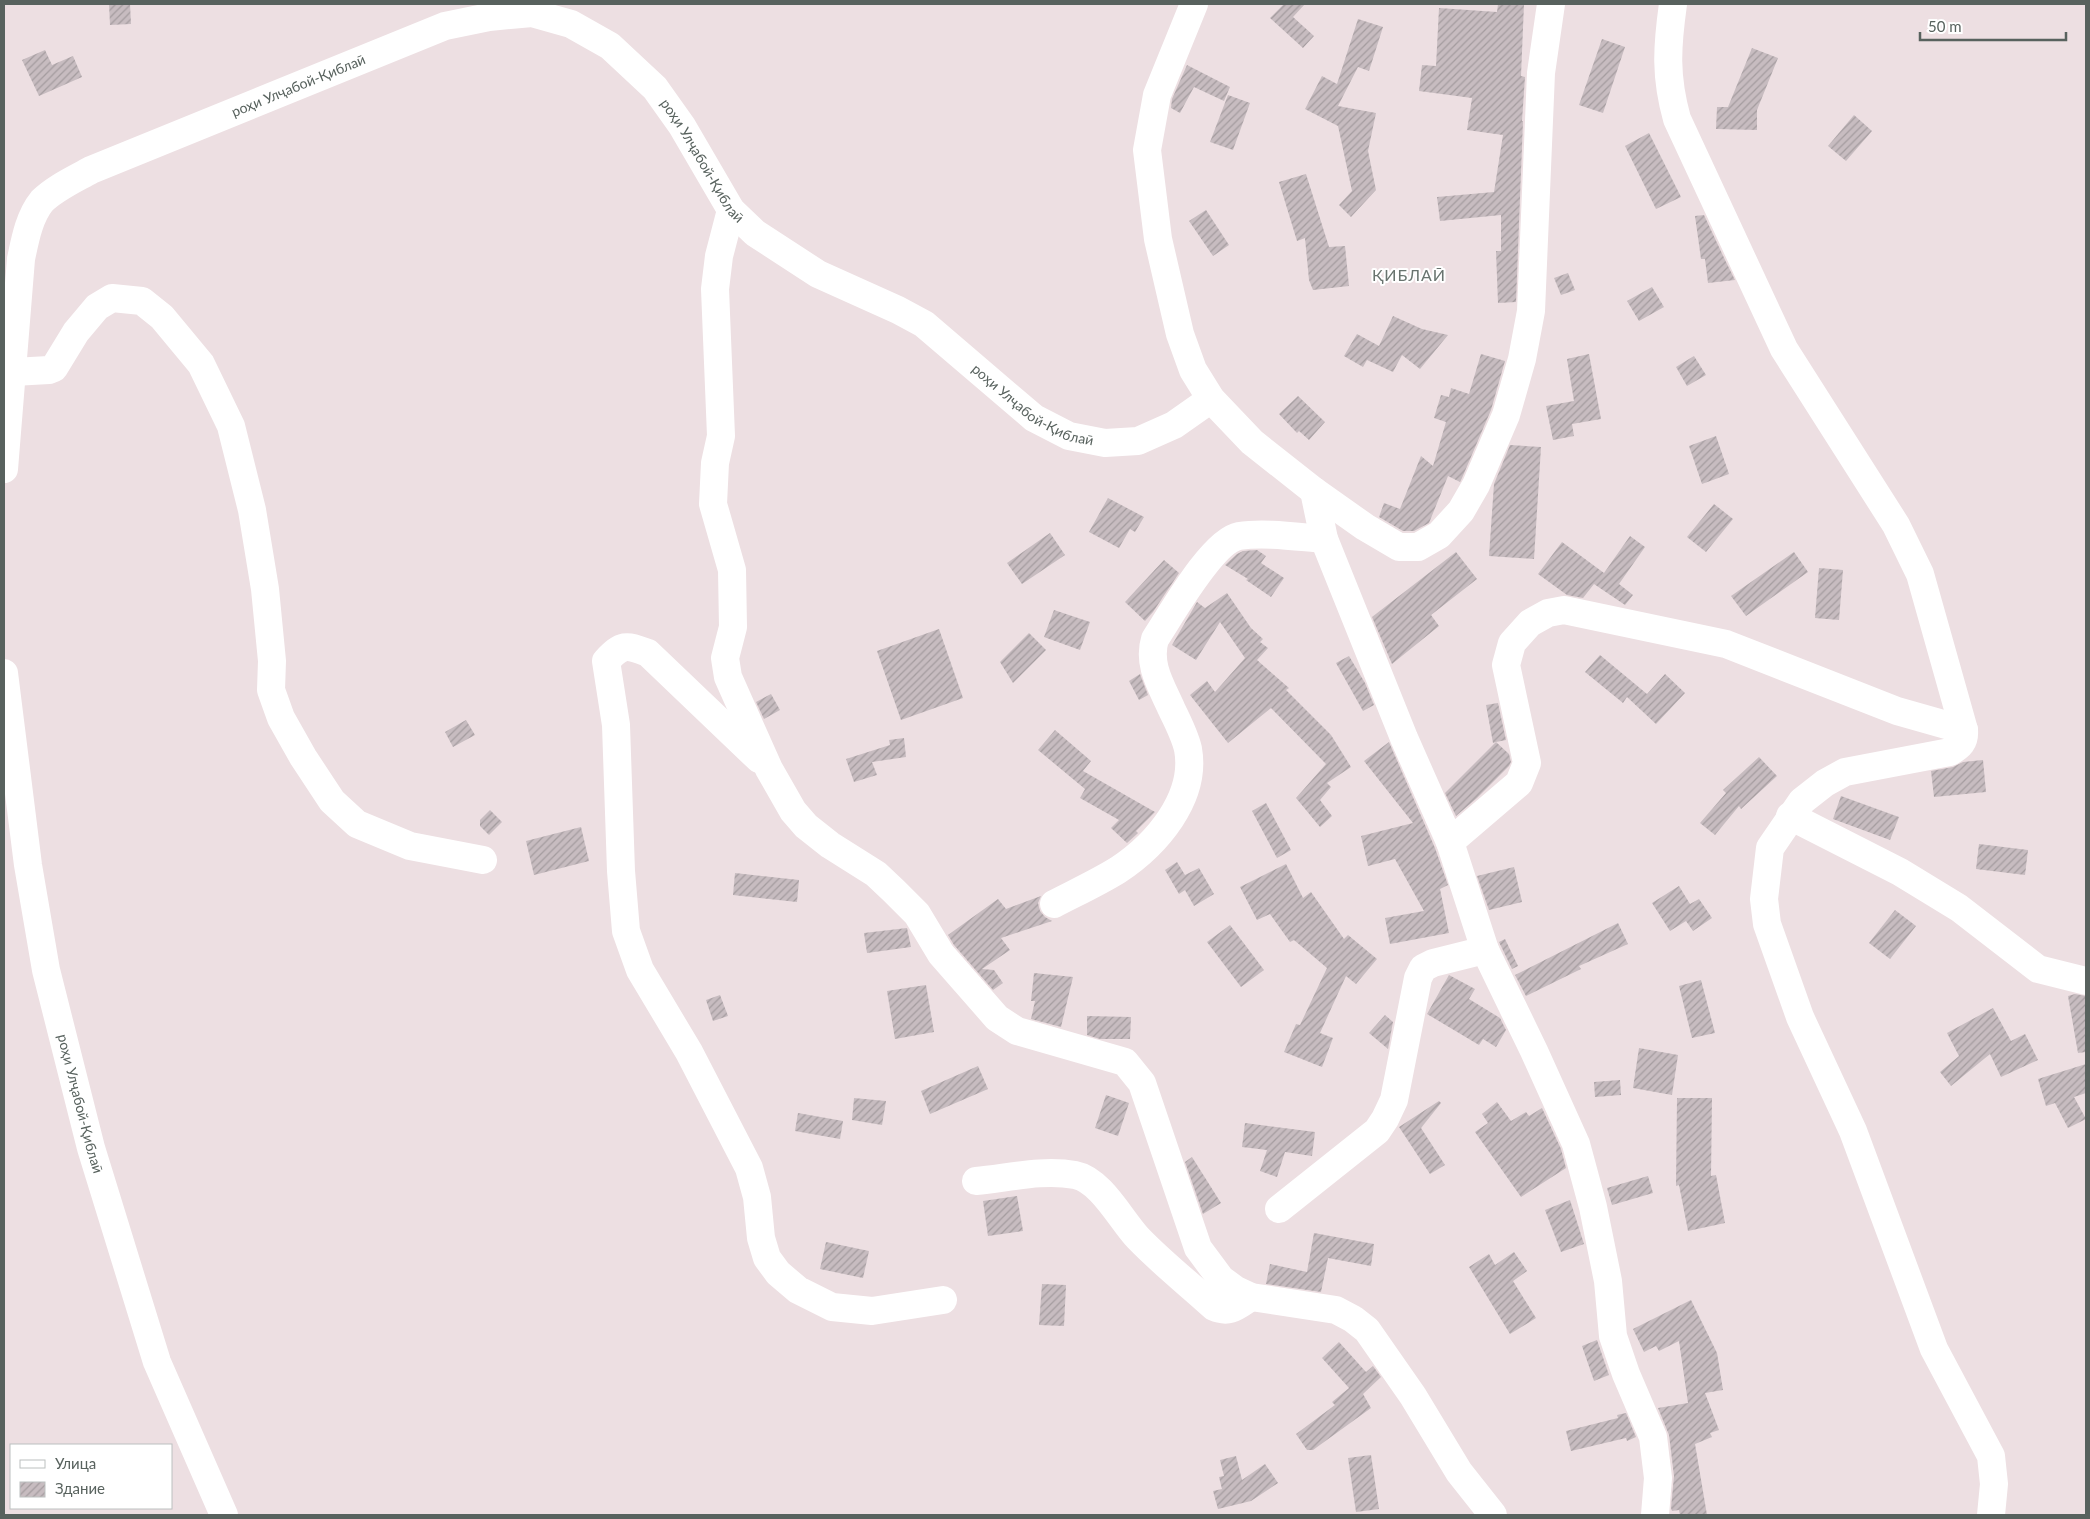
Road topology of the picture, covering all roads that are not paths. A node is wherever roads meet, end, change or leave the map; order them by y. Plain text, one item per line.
1 (1194, 4) edge
2 (1551, 4) edge
3 (1673, 4) edge
4 (731, 210) junction
5 (13, 372) junction
6 (1211, 399) junction
7 (4, 469) edge
8 (1314, 490) junction
9 (1324, 539) junction
10 (4, 672) edge
11 (1964, 730) junction
12 (769, 769) junction
13 (1790, 816) junction
14 (1450, 842) junction
15 (483, 860) dead end
16 (1054, 904) dead end
17 (1485, 950) junction
18 (2086, 981) edge
19 (976, 1181) dead end
20 (1278, 1209) dead end
21 (1251, 1297) junction
22 (943, 1300) dead end
23 (224, 1515) edge
24 (1493, 1515) edge
25 (1655, 1515) edge
26 (1991, 1515) edge

1 - 6 street
2 - 8 street
3 - 11 street
4 - 5 street, роҳи Улҷабой-Қиблаӣ
4 - 6 street, роҳи Улҷабой-Қиблаӣ
4 - 12 street
5 - 7 street, роҳи Улҷабой-Қиблаӣ
5 - 15 street
6 - 8 street
8 - 9 street
9 - 14 street
9 - 16 street
10 - 23 street, роҳи Улҷабой-Қиблаӣ
11 - 13 street
11 - 14 street
12 - 21 street
12 - 22 street
13 - 18 street
13 - 26 street
14 - 17 street
17 - 20 street
17 - 25 street
19 - 21 street
21 - 24 street

